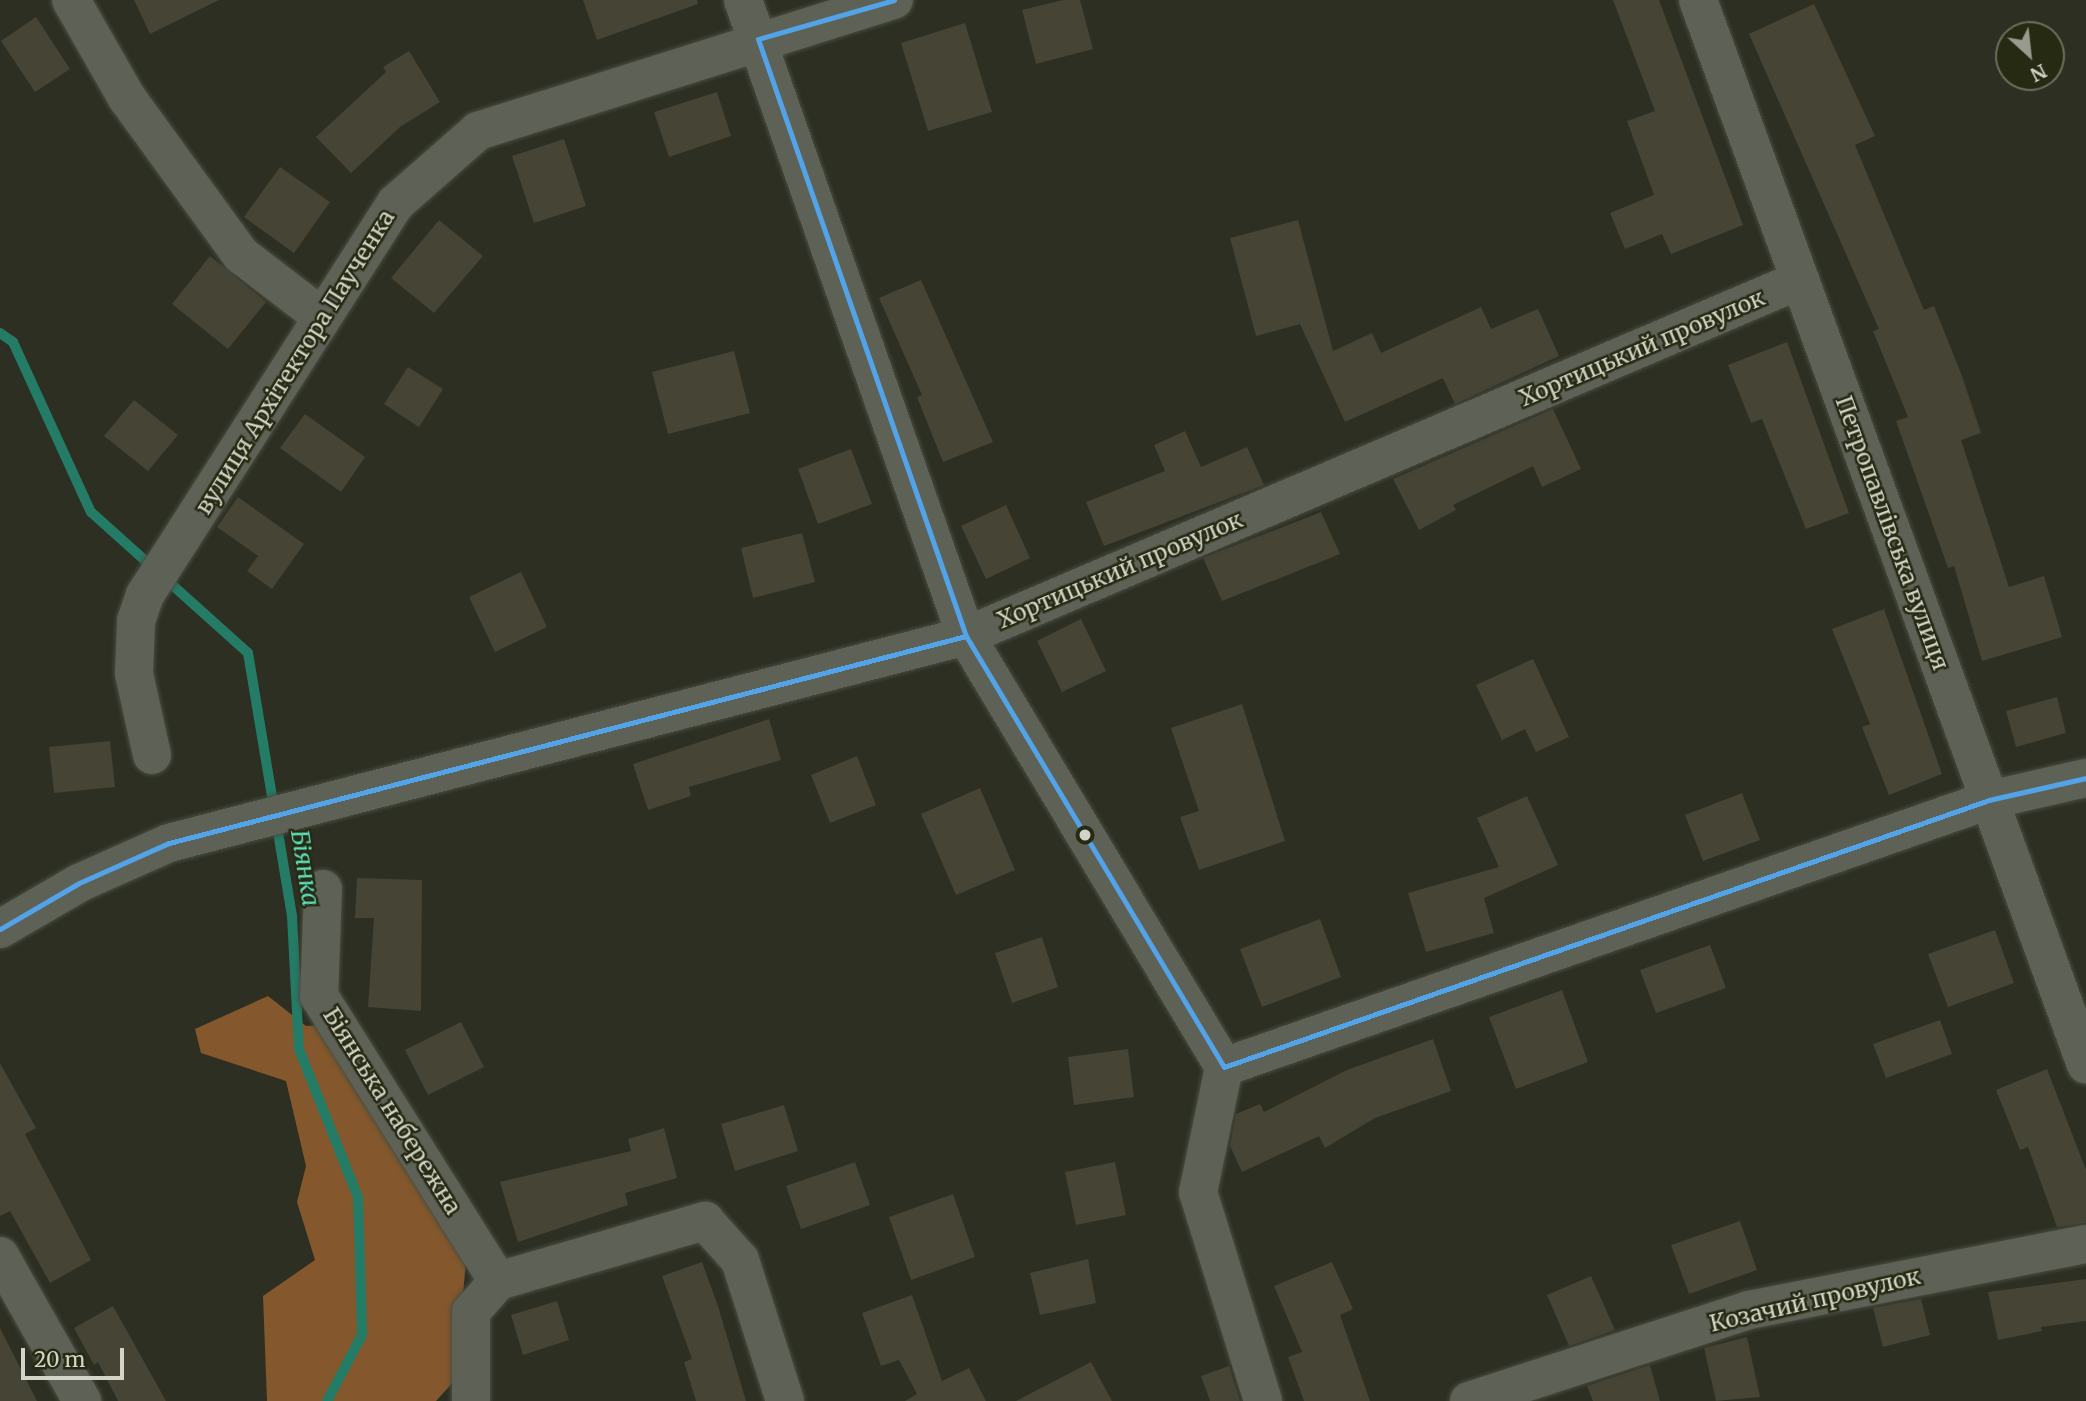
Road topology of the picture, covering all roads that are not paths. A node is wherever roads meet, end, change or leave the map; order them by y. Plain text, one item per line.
1 (71, 0) edge
2 (743, 0) edge
3 (894, 0) edge
4 (1699, 0) edge
5 (758, 39) junction
6 (1800, 280) junction
7 (322, 317) junction
8 (966, 636) junction
9 (152, 755) dead end
10 (2086, 778) edge
11 (1989, 800) junction
12 (323, 889) dead end
13 (0, 929) edge
14 (2086, 1065) edge
15 (1224, 1067) junction
16 (2086, 1244) edge
17 (0, 1256) edge
18 (498, 1281) junction
19 (82, 1401) edge
20 (471, 1401) edge
21 (785, 1401) edge
22 (1263, 1401) edge
23 (1469, 1401) edge

1 - 7 street
2 - 5 street
3 - 5 street, вулиця Архітектора Паученка
4 - 6 street, Петропавлівська вулиця
5 - 7 street, вулиця Архітектора Паученка
5 - 8 street
6 - 8 street, Хортицький провулок
6 - 11 street, Петропавлівська вулиця
7 - 9 street, вулиця Архітектора Паученка
8 - 13 street, Хортицький провулок
8 - 15 street
10 - 11 street
11 - 14 street, Петропавлівська вулиця
11 - 15 street
12 - 18 street, Біянська набережна
15 - 22 street
16 - 23 street, Козачий провулок
17 - 19 street
18 - 20 street
18 - 21 street

